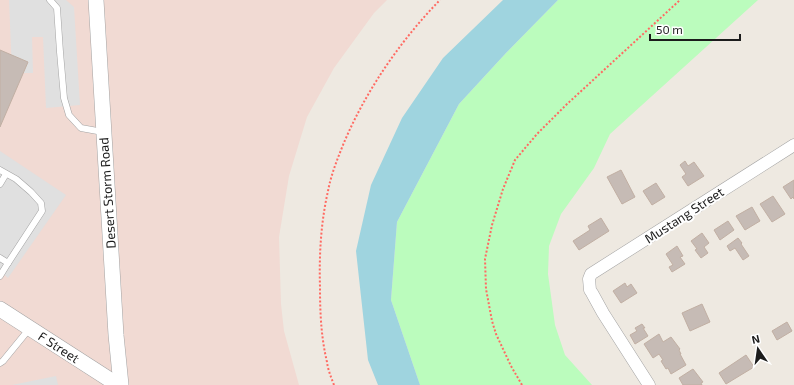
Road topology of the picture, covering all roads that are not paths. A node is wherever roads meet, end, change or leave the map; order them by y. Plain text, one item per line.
1 (50, 0) edge
2 (96, 0) edge
3 (103, 132) junction
4 (794, 145) edge
5 (0, 170) edge
6 (6, 174) junction
7 (0, 184) edge
8 (0, 258) edge
9 (8, 263) junction
10 (0, 276) edge
11 (0, 309) edge
12 (30, 328) junction
13 (0, 363) edge
14 (120, 385) edge
15 (649, 385) edge

1 - 3 lane
2 - 3 street, Desert Storm Road
3 - 14 street, Desert Storm Road
4 - 15 street, Mustang Street
5 - 6 lane
6 - 7 lane
6 - 9 lane
8 - 9 lane
9 - 10 lane
11 - 12 street, F Street
12 - 13 lane
12 - 14 street, F Street

